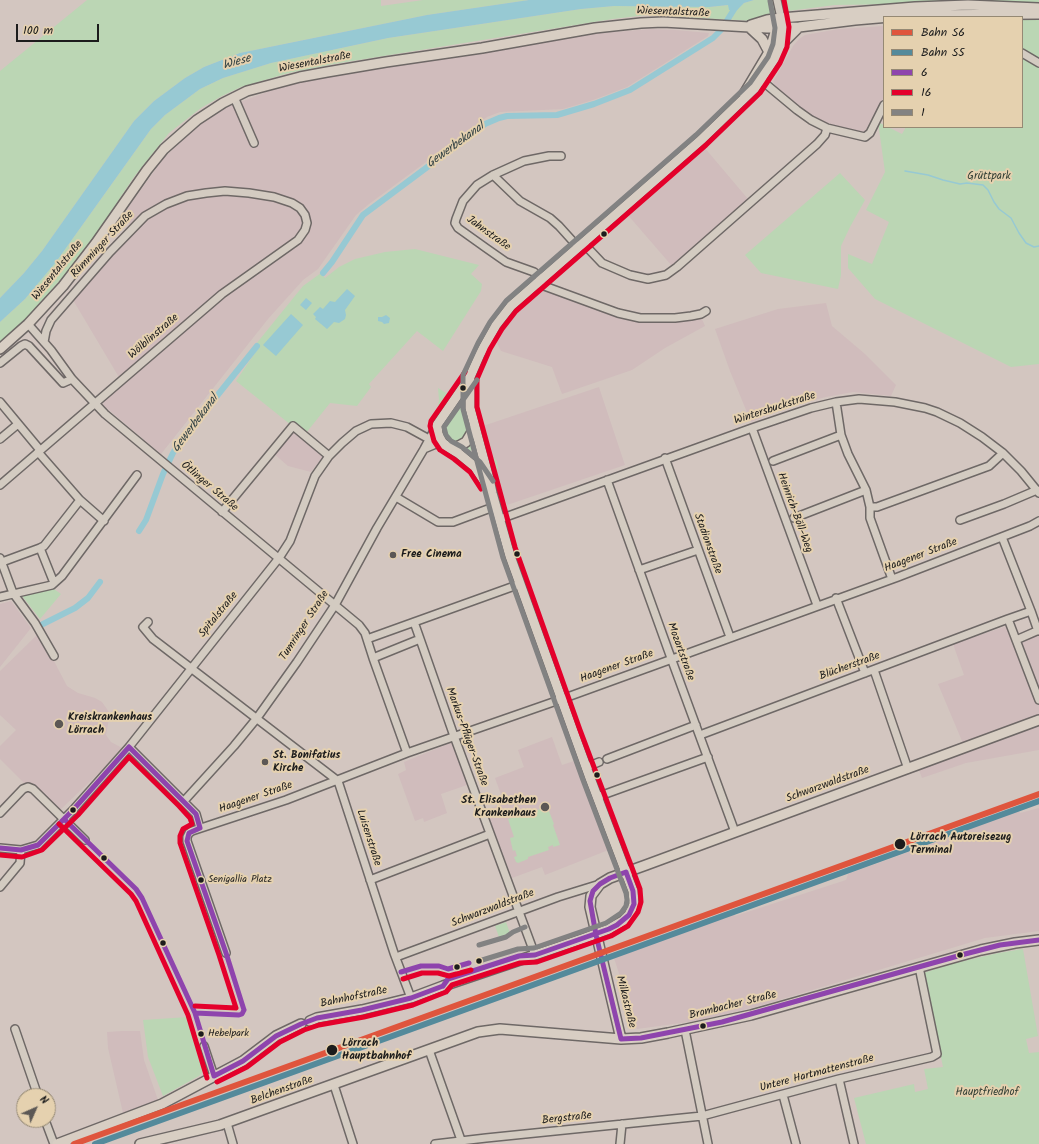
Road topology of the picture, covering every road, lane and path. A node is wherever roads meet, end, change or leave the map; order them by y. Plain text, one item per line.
1 (777, 0) edge
2 (1039, 8) edge
3 (916, 14) edge
4 (1039, 14) edge
5 (899, 16) edge
6 (780, 18) junction
7 (883, 18) edge
8 (748, 27) junction
9 (799, 27) junction
10 (779, 28) junction
11 (780, 46) junction
12 (769, 52) junction
13 (1023, 54) edge
14 (1039, 63) edge
15 (759, 77) junction
16 (234, 97) junction
17 (883, 107) edge
18 (827, 128) junction
19 (254, 143) dead end
20 (561, 156) dead end
21 (493, 175) junction
22 (298, 206) joint
23 (580, 245) junction
24 (539, 281) junction
25 (706, 311) dead end
26 (28, 324) junction
27 (44, 342) junction
28 (0, 349) edge
29 (0, 363) edge
30 (470, 377) junction
31 (72, 379) junction
32 (457, 398) junction
33 (0, 402) edge
34 (836, 402) junction
35 (95, 404) junction
36 (470, 408) junction
37 (18, 424) junction
38 (437, 425) junction
39 (474, 427) junction
40 (752, 428) junction
41 (841, 435) junction
42 (0, 439) edge
43 (429, 439) junction
44 (446, 446) junction
45 (424, 449) junction
46 (39, 451) junction
47 (1003, 453) junction
48 (329, 456) junction
49 (665, 458) junction
50 (773, 461) dead end
51 (137, 475) dead end
52 (607, 480) junction
53 (0, 485) edge
54 (866, 490) junction
55 (1038, 492) edge
56 (492, 493) junction
57 (396, 497) junction
58 (80, 500) junction
59 (496, 506) junction
60 (870, 507) junction
61 (222, 512) junction
62 (794, 518) dead end
63 (500, 519) junction
64 (960, 520) dead end
65 (104, 521) junction
66 (1039, 521) edge
67 (1002, 537) junction
68 (40, 548) junction
69 (698, 550) junction
70 (279, 558) junction
71 (1, 560) edge
72 (639, 570) junction
73 (892, 578) junction
74 (54, 583) junction
75 (520, 584) junction
76 (13, 593) junction
77 (0, 597) edge
78 (836, 598) junction
79 (335, 605) junction
80 (817, 606) junction
81 (1031, 611) junction
82 (1008, 619) junction
83 (148, 622) dead end
84 (414, 622) junction
85 (1039, 630) edge
86 (730, 637) junction
87 (367, 639) junction
88 (420, 639) junction
89 (1016, 640) junction
90 (54, 656) dead end
91 (373, 658) junction
92 (671, 658) junction
93 (192, 668) junction
94 (874, 670) junction
95 (865, 673) junction
96 (562, 699) junction
97 (1039, 700) edge
98 (257, 718) junction
99 (1039, 720) edge
100 (696, 725) junction
101 (700, 735) junction
102 (454, 736) junction
103 (129, 747) junction
104 (407, 753) junction
105 (708, 757) junction
106 (608, 759) dead end
107 (599, 762) dead end
108 (587, 767) junction
109 (908, 769) junction
110 (338, 781) junction
111 (597, 796) junction
112 (184, 801) junction
113 (0, 813) edge
114 (64, 819) junction
115 (200, 828) junction
116 (735, 832) junction
117 (490, 834) junction
118 (85, 840) dead end
119 (0, 848) edge
120 (21, 850) junction
121 (626, 872) junction
122 (370, 880) junction
123 (600, 884) junction
124 (0, 886) edge
125 (519, 912) junction
126 (1039, 940) edge
127 (226, 953) dead end
128 (535, 955) junction
129 (396, 957) junction
130 (919, 967) junction
131 (411, 998) junction
132 (310, 1020) dead end
133 (301, 1024) dead end
134 (15, 1029) dead end
135 (685, 1030) junction
136 (621, 1038) junction
137 (204, 1046) dead end
138 (429, 1050) junction
139 (214, 1076) junction
140 (839, 1079) junction
141 (334, 1085) junction
142 (35, 1088) edge
143 (783, 1095) junction
144 (702, 1116) junction
145 (227, 1123) junction
146 (622, 1124) junction
147 (48, 1128) edge
148 (461, 1140) junction
149 (55, 1144) edge
150 (140, 1144) edge
151 (233, 1144) edge
152 (353, 1144) edge
153 (435, 1144) edge
154 (620, 1144) edge
155 (708, 1144) edge
156 (796, 1144) edge
157 (854, 1144) edge

1 - 6 street
2 - 3 main road
3 - 4 main road
3 - 5 main road, Wiesentalstraße
3 - 6 main road
6 - 8 main road
6 - 10 main road, Tumringer Straße
7 - 9 main road, Wiesentalstraße
8 - 10 main road, Wiesentalstraße
8 - 12 main road
8 - 16 main road, Wiesentalstraße
9 - 10 main road, Wiesentalstraße
9 - 11 main road
10 - 11 main road, Tumringer Straße
10 - 12 main road, Tumringer Straße
11 - 15 main road, Tumringer Straße
12 - 15 main road, Tumringer Straße
13 - 14 street
15 - 18 street
15 - 23 main road, Tumringer Straße
16 - 19 street
16 - 26 main road, Wiesentalstraße
17 - 18 street
18 - 23 street
20 - 21 street, Jahnstraße
21 - 23 street
21 - 24 street, Jahnstraße
22 - 27 street, Rümminger Straße
22 - 35 street, Wölblinstraße
23 - 24 main road, Tumringer Straße
24 - 25 street
24 - 30 main road, Tumringer Straße
26 - 27 street, Ötlinger Straße
26 - 28 main road, Wiesentalstraße
27 - 31 street, Ötlinger Straße
29 - 31 street
30 - 32 main road, Tumringer Straße
30 - 36 main road, Tumringer Straße
31 - 35 street, Ötlinger Straße
32 - 36 main road
32 - 38 main road, Tumringer Straße
33 - 37 street
34 - 40 street, Wintersbuckstraße
34 - 41 street
34 - 47 street, Wintersbuckstraße
35 - 46 street, Wölblinstraße
35 - 61 street, Ötlinger Straße
36 - 39 main road
37 - 42 street
37 - 46 street
38 - 43 street, Tumringer Straße
38 - 44 main road
39 - 44 main road
39 - 56 main road
40 - 49 street, Wintersbuckstraße
40 - 80 street, Heinrich-Böll-Weg
41 - 50 street
41 - 54 street
43 - 45 street, Tumringer Straße
43 - 48 street, Spitalstraße
44 - 45 street
44 - 56 main road
45 - 57 street, Tumringer Straße
46 - 53 street, Wölblinstraße
46 - 58 street
47 - 55 street, Wintersbuckstraße
47 - 60 street
48 - 61 street
48 - 70 street, Spitalstraße
49 - 52 street, Wintersbuckstraße
49 - 69 street, Stadionstraße
51 - 65 street
52 - 63 street, Wintersbuckstraße
52 - 72 street, Mozartstraße
54 - 60 street
54 - 62 street
55 - 64 street
56 - 59 main road, Bahnhofstraße
57 - 59 street
57 - 79 street, Tumringer Straße
58 - 65 street
58 - 68 street
59 - 63 main road, Bahnhofstraße
60 - 73 street
61 - 70 street, Ötlinger Straße
63 - 75 main road, Bahnhofstraße
65 - 74 street
66 - 67 street, Haagener Straße
67 - 73 street, Haagener Straße
67 - 81 street
68 - 71 street
68 - 74 street
69 - 72 street
69 - 86 street, Stadionstraße
70 - 79 street, Ötlinger Straße
70 - 93 street, Spitalstraße
71 - 76 street
72 - 92 street, Mozartstraße
73 - 78 street, Haagener Straße
74 - 76 street
75 - 84 street
75 - 96 main road, Bahnhofstraße
76 - 77 street
76 - 90 street
78 - 80 street, Haagener Straße
78 - 95 street
79 - 87 street, Ötlinger Straße
79 - 98 street, Tumringer Straße
80 - 86 street, Haagener Straße
81 - 82 street, Blücherstraße
81 - 85 street
82 - 89 street
82 - 94 street, Blücherstraße
83 - 93 street
84 - 87 street
84 - 88 street, Markus-Pflüger-Straße
85 - 89 street
86 - 92 street, Haagener Straße
87 - 91 street, Ötlinger Straße
88 - 91 street
88 - 102 street, Markus-Pflüger-Straße
89 - 97 street
91 - 104 street, Ötlinger Straße
92 - 96 street, Haagener Straße
92 - 100 street, Mozartstraße
93 - 98 street
93 - 103 street, Spitalstraße
94 - 95 street, Blücherstraße
94 - 109 street
95 - 101 street, Blücherstraße
96 - 102 street, Haagener Straße
96 - 108 main road, Bahnhofstraße
98 - 110 street
98 - 112 street, Tumringer Straße
99 - 109 main road, Schwarzwaldstraße
100 - 101 street, Mozartstraße
100 - 106 street
101 - 105 street, Mozartstraße
102 - 104 street, Haagener Straße
102 - 117 street, Markus-Pflüger-Straße
103 - 112 street
103 - 114 street, Spitalstraße
104 - 110 street, Haagener Straße
105 - 111 street
105 - 116 street, Mozartstraße
107 - 108 street
108 - 111 main road, Bahnhofstraße
109 - 116 main road, Schwarzwaldstraße
110 - 115 street, Haagener Straße
110 - 122 street, Luisenstraße
111 - 121 main road, Bahnhofstraße
112 - 115 street
113 - 114 street
114 - 118 street
114 - 120 street, Spitalstraße
115 - 127 street
116 - 121 main road, Schwarzwaldstraße
117 - 122 street
117 - 125 street, Markus-Pflüger-Straße
119 - 120 street, Spitalstraße
120 - 124 street
121 - 123 main road
121 - 128 main road, Bahnhofstraße, bridge
122 - 129 street, Luisenstraße
123 - 125 street, Schwarzwaldstraße
123 - 136 main road, Milkastraße
125 - 128 street, Markus-Pflüger-Straße
125 - 129 street, Schwarzwaldstraße
126 - 130 main road, Brombacher Straße
128 - 131 main road, Bahnhofstraße
129 - 131 street, Luisenstraße
130 - 135 main road, Brombacher Straße
130 - 140 street, Untere Hartmattenstraße
131 - 132 main road, Bahnhofstraße
133 - 139 main road
134 - 142 street
135 - 136 main road, Brombacher Straße
135 - 144 street
136 - 138 main road, Brombacher Straße
137 - 139 street
138 - 141 main road, Belchenstraße
138 - 148 street
139 - 149 main road
140 - 143 street, Untere Hartmattenstraße
140 - 157 street
141 - 145 main road, Belchenstraße
141 - 152 street
143 - 144 street, Untere Hartmattenstraße
143 - 156 street
144 - 146 street, Bergstraße
144 - 155 street
145 - 150 main road, Belchenstraße
145 - 151 street
146 - 148 street, Bergstraße
146 - 154 street
147 - 149 street
148 - 153 street, Bergstraße

